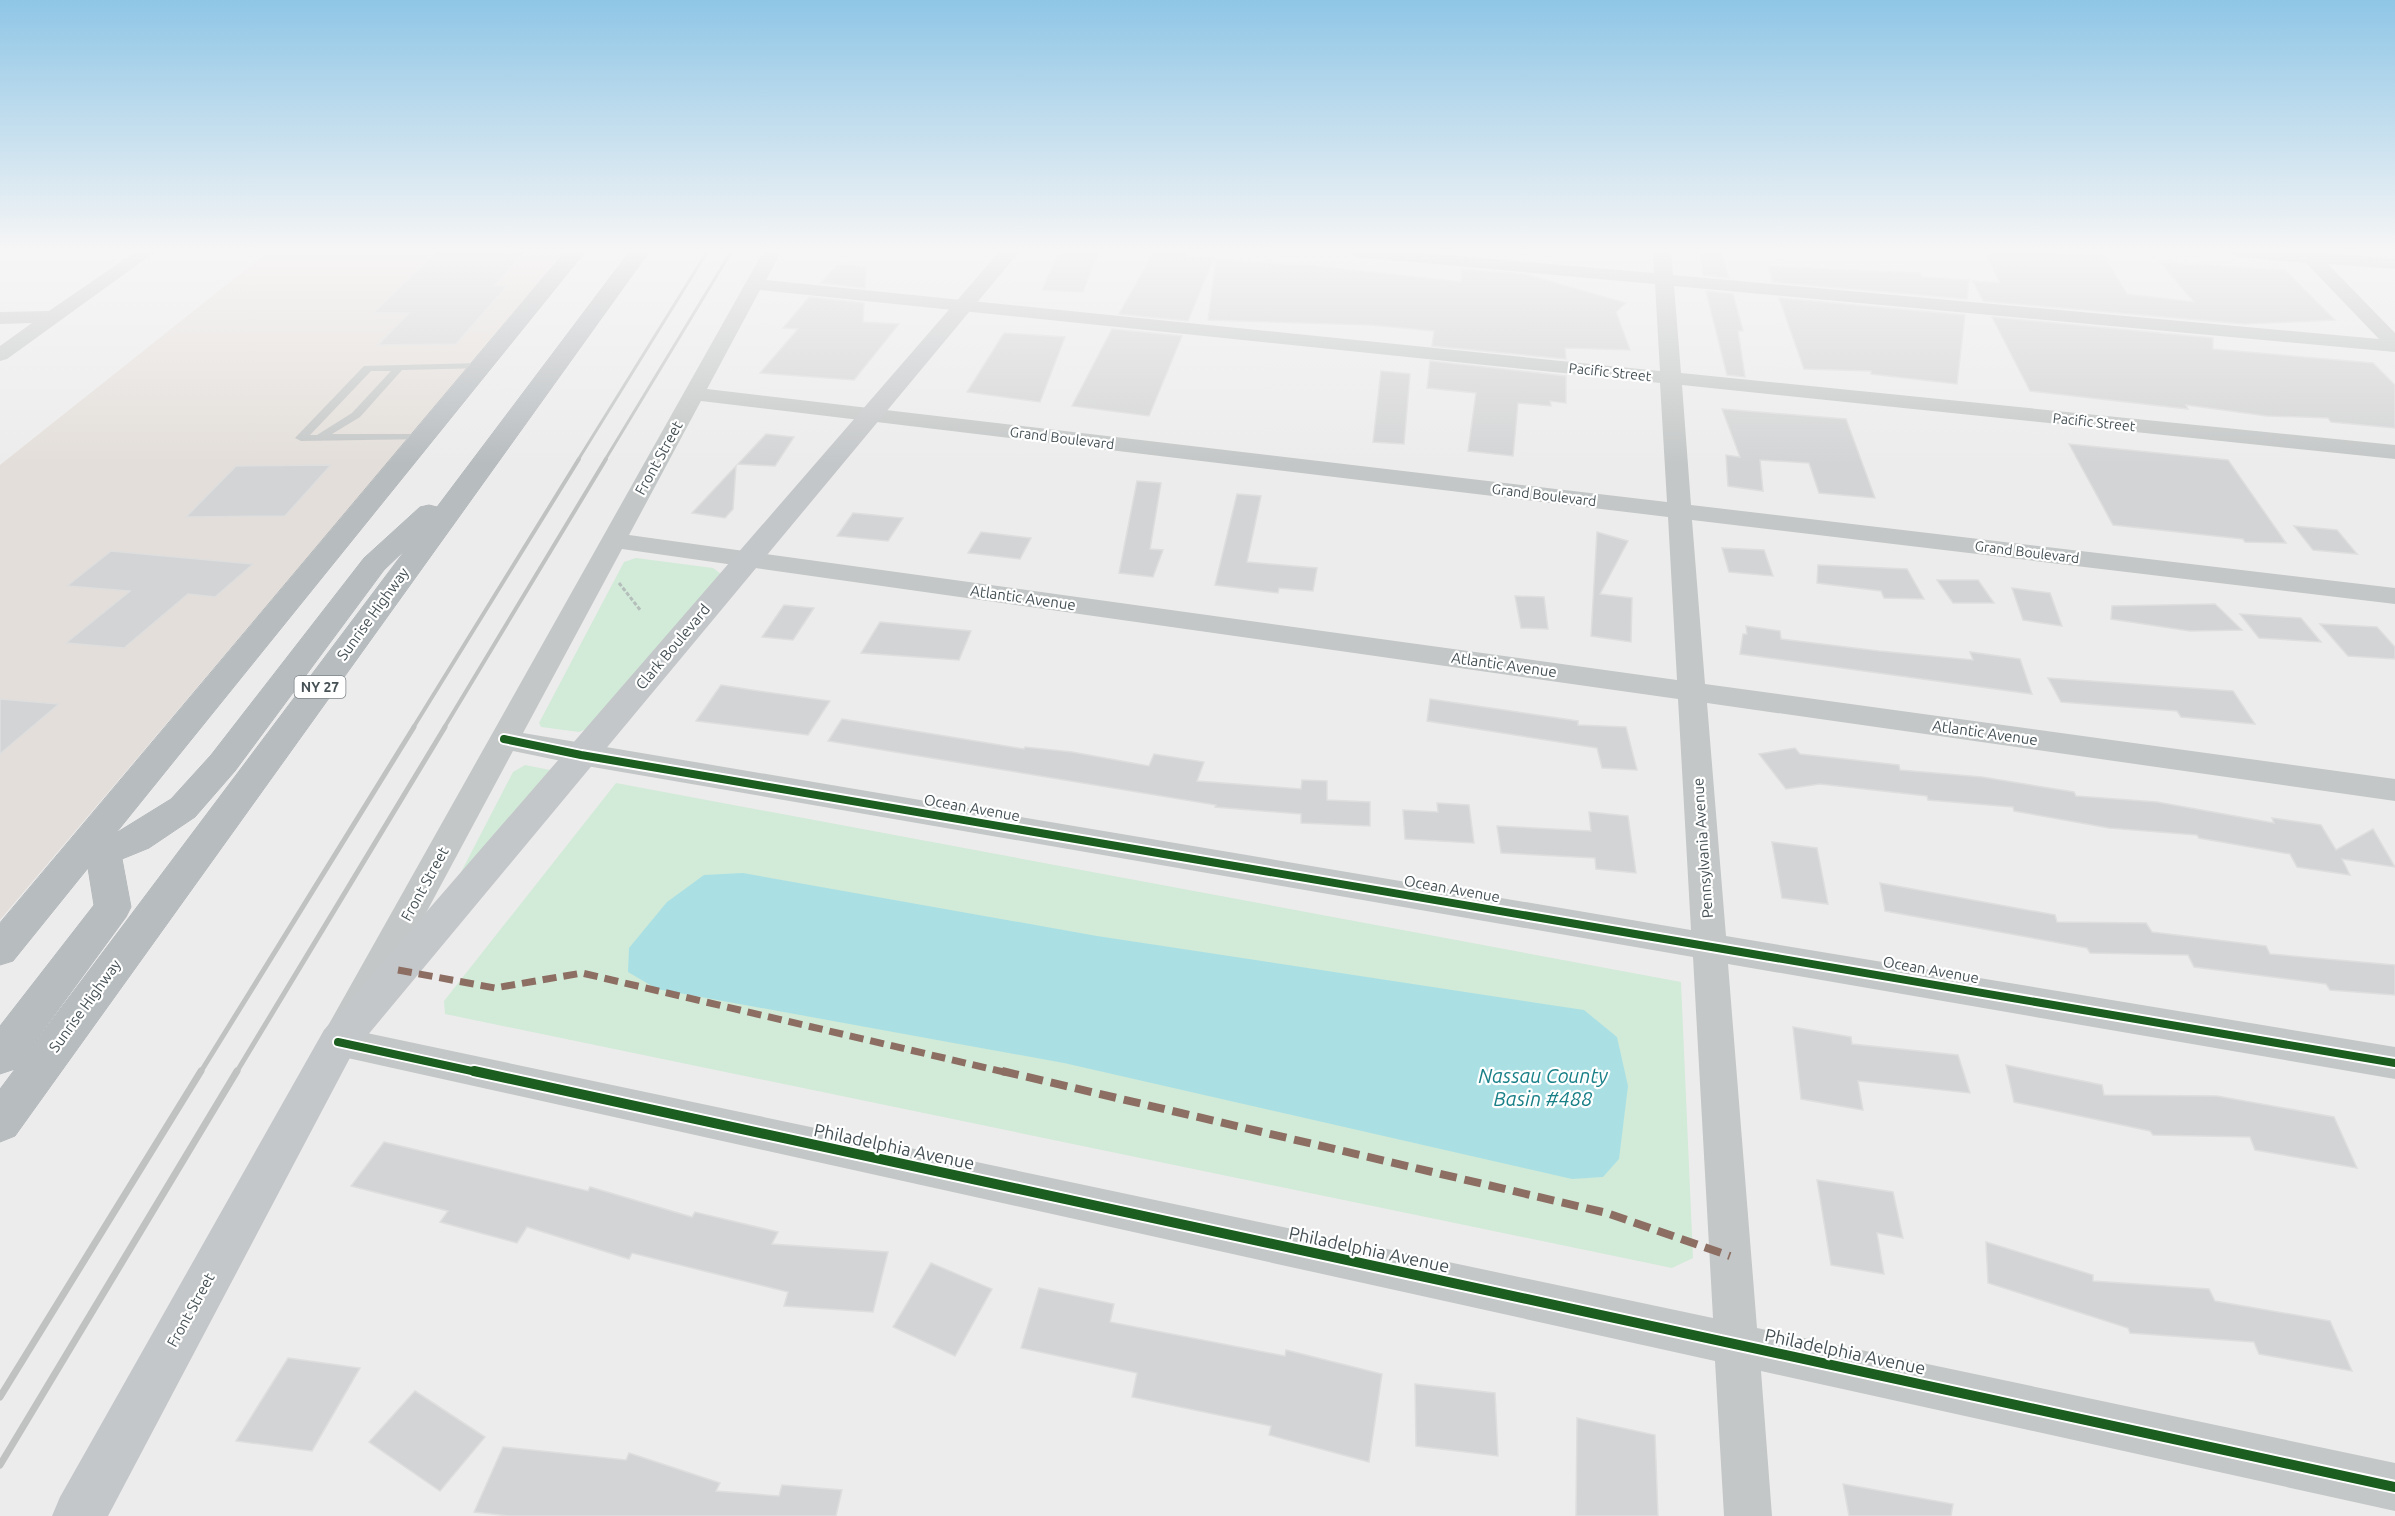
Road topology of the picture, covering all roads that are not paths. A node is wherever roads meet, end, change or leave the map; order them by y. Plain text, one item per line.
1 (45, 323) edge
2 (517, 323) edge
3 (587, 323) edge
4 (733, 323) edge
5 (948, 323) edge
6 (1135, 323) edge
7 (1668, 323) edge
8 (2189, 323) edge
9 (2374, 323) edge
10 (2395, 345) edge
11 (0, 355) edge
12 (481, 366) junction
13 (400, 367) junction
14 (1672, 378) junction
15 (693, 394) junction
16 (870, 415) junction
17 (423, 436) junction
18 (319, 438) junction
19 (2395, 452) edge
20 (491, 453) junction
21 (1681, 511) junction
22 (613, 540) junction
23 (747, 559) junction
24 (2395, 596) edge
25 (1693, 692) junction
26 (504, 739) junction
27 (581, 755) junction
28 (2395, 790) edge
29 (92, 852) junction
30 (1710, 946) junction
31 (0, 950) edge
32 (338, 1042) junction
33 (0, 1058) edge
34 (2395, 1063) edge
35 (0, 1123) edge
36 (1736, 1344) junction
37 (2395, 1487) edge
38 (79, 1516) edge
39 (1748, 1516) edge

1 - 11 street
2 - 12 highway
3 - 20 highway, Sunrise Highway / NY 27
4 - 15 street, Front Street
5 - 16 street, Clark Boulevard
6 - 14 street, Pacific Street
7 - 14 street, Pennsylvania Avenue
8 - 10 street
9 - 10 street
12 - 13 lane
12 - 17 highway
13 - 18 lane
13 - 18 lane
14 - 19 street, Pacific Street
14 - 21 street, Pennsylvania Avenue
15 - 16 street, Grand Boulevard
15 - 22 street, Front Street
16 - 21 street, Grand Boulevard
16 - 23 street, Clark Boulevard
17 - 18 lane
17 - 29 highway
20 - 29 highway
20 - 35 highway, Sunrise Highway / NY 27
21 - 24 street, Grand Boulevard
21 - 25 street, Pennsylvania Avenue
22 - 23 street, Atlantic Avenue
22 - 26 street, Front Street
23 - 25 street, Atlantic Avenue
23 - 27 street, Clark Boulevard
25 - 28 street, Atlantic Avenue
25 - 30 street, Pennsylvania Avenue
26 - 27 street, Ocean Avenue
26 - 32 street, Front Street
27 - 30 street, Ocean Avenue
27 - 32 street, Clark Boulevard
29 - 31 highway
29 - 33 highway
30 - 34 street, Ocean Avenue
30 - 36 street, Pennsylvania Avenue
32 - 36 street, Philadelphia Avenue
32 - 38 street, Front Street
36 - 37 street, Philadelphia Avenue
36 - 39 street, Pennsylvania Avenue

